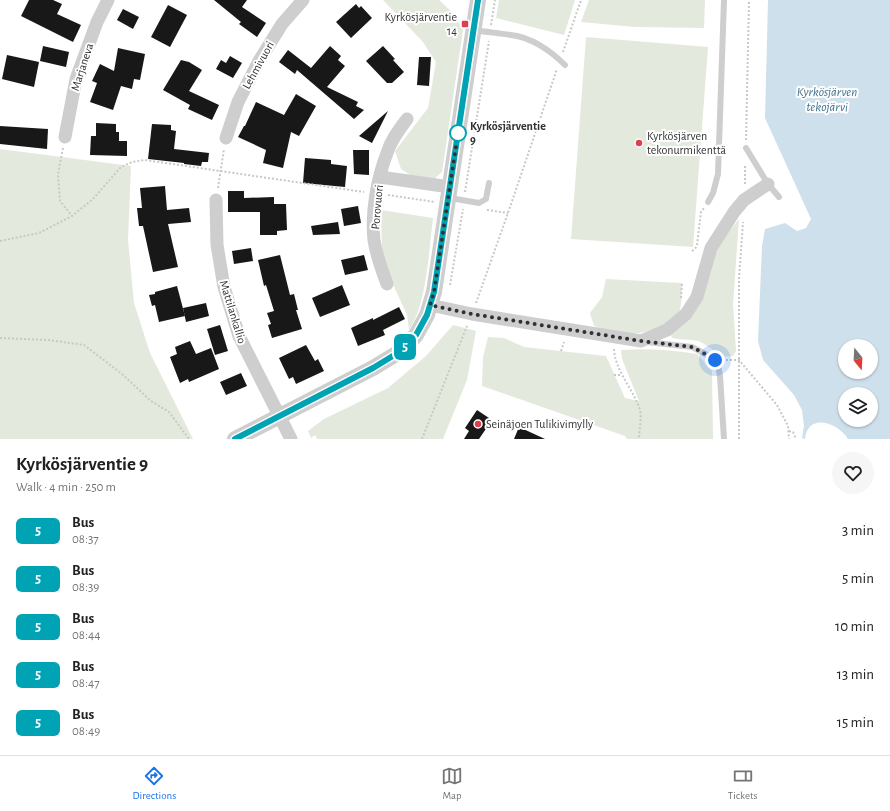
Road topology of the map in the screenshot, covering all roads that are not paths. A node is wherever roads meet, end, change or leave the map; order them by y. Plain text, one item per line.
1 (108, 0) edge
2 (303, 0) edge
3 (478, 0) edge
4 (724, 0) edge
5 (473, 30) junction
6 (565, 65) dead end
7 (407, 119) dead end
8 (65, 137) road end
9 (226, 138) road end
10 (746, 148) dead end
11 (380, 177) junction
12 (489, 183) dead end
13 (768, 184) junction
14 (449, 193) junction
15 (779, 197) dead end
16 (216, 200) road end
17 (708, 202) road end
18 (387, 284) dead end
19 (430, 305) junction
20 (641, 341) junction
21 (280, 416) junction
22 (235, 439) edge
23 (291, 439) edge
24 (724, 439) edge

1 - 8 street, Marjaneva
2 - 9 street, Lehmivuori
3 - 5 street
4 - 17 lane
5 - 6 lane
5 - 14 street
7 - 11 street, Porovuori
10 - 13 lane
11 - 14 street, Porovuori
11 - 18 street, Porovuori
12 - 14 lane
13 - 15 lane
13 - 20 street
14 - 19 street
16 - 21 street, Mattilankallio
19 - 20 street
19 - 21 street
20 - 24 lane
21 - 22 street
21 - 23 street, Mattilankallio

